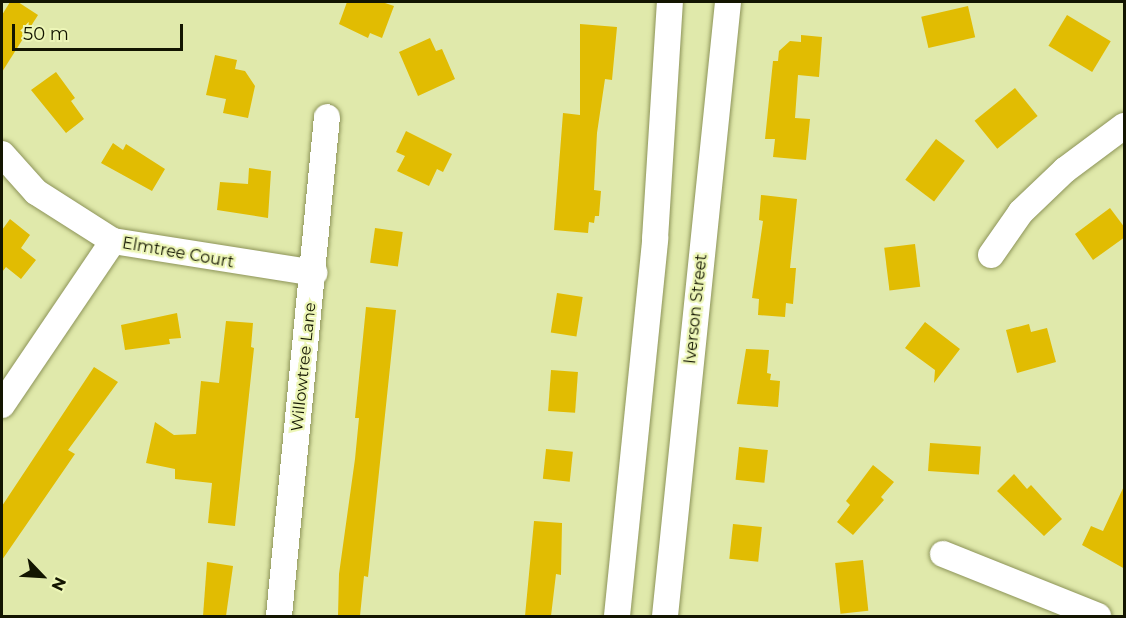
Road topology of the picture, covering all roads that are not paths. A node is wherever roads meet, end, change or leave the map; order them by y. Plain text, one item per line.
1 (670, 2) edge
2 (728, 2) edge
3 (327, 117) dead end
4 (1125, 126) edge
5 (2, 154) edge
6 (113, 241) junction
7 (991, 255) dead end
8 (314, 273) junction
9 (2, 405) edge
10 (943, 554) dead end
11 (279, 616) edge
12 (617, 616) edge
13 (665, 616) edge
14 (1098, 616) edge

1 - 12 street
2 - 13 street, Iverson Street
3 - 8 street, Willowtree Lane
4 - 7 street
5 - 6 street, Elmtree Court
6 - 8 street, Elmtree Court
6 - 9 street
8 - 11 street, Willowtree Lane
10 - 14 street

